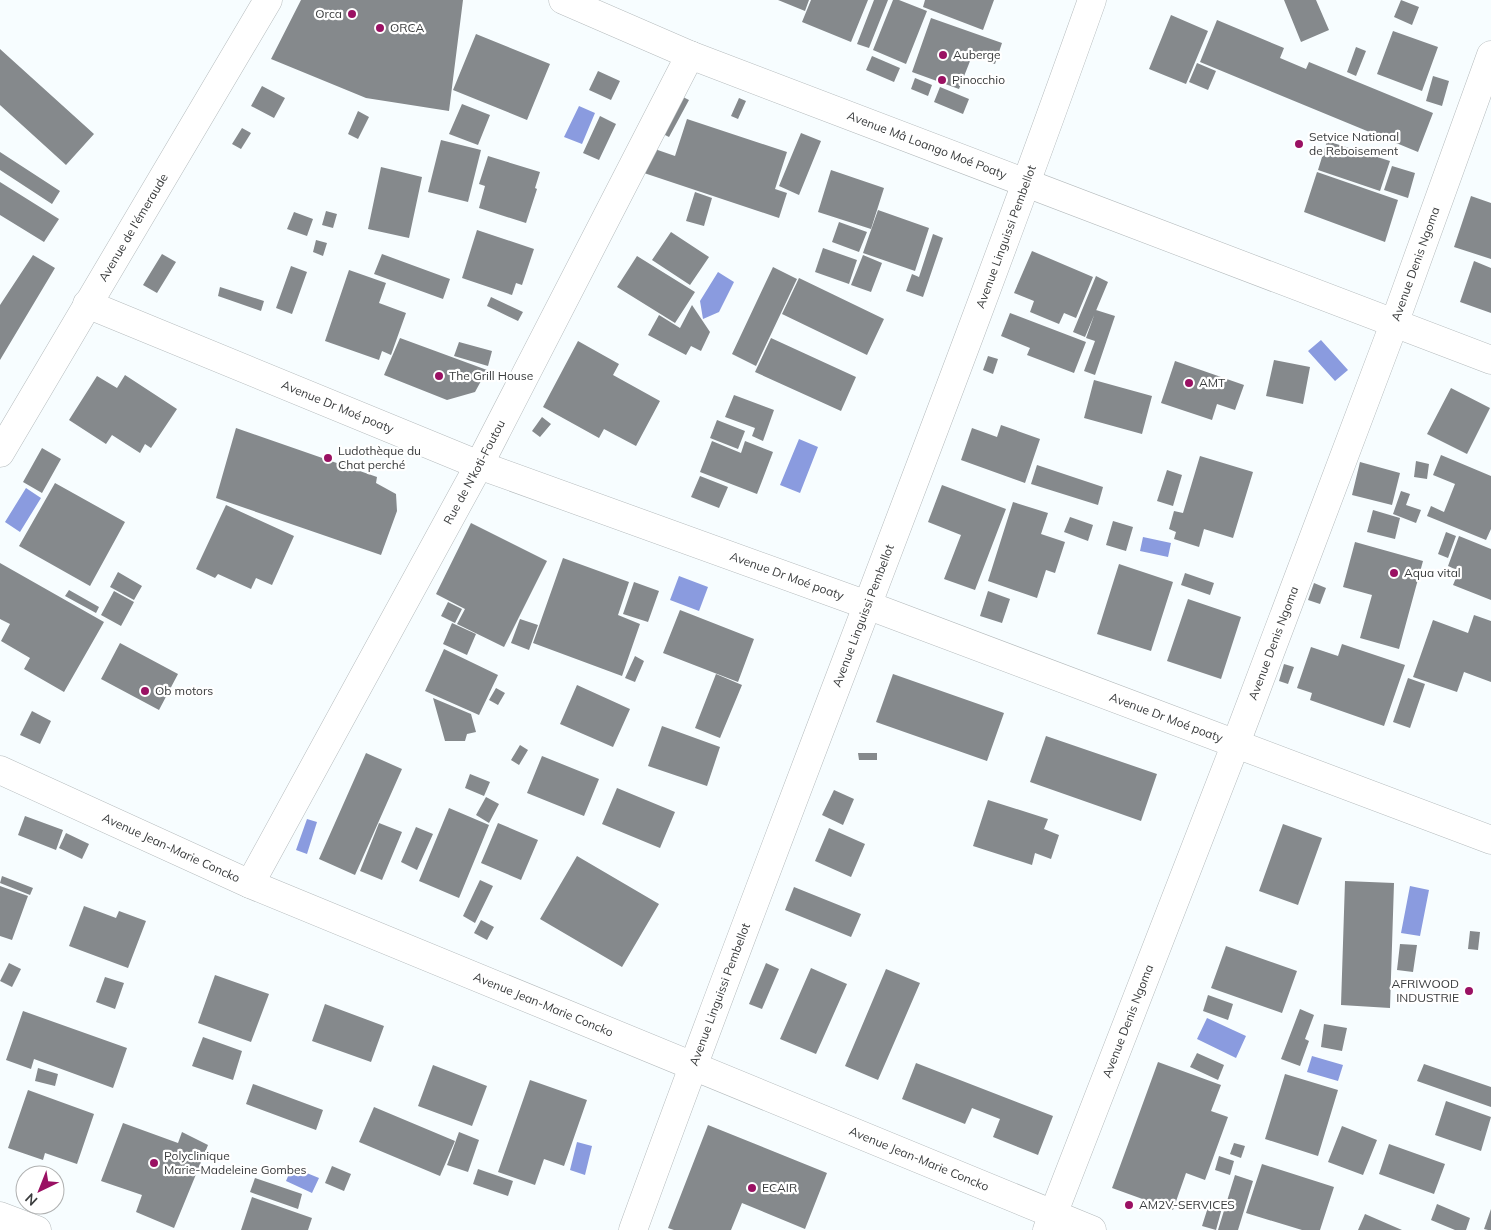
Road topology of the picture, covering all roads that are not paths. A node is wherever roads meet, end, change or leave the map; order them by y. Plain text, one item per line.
1 (268, 0) edge
2 (563, 0) edge
3 (1092, 0) edge
4 (690, 55) junction
5 (1491, 55) edge
6 (1027, 184) junction
7 (87, 304) junction
8 (1394, 324) junction
9 (1491, 360) edge
10 (10, 413) edge
11 (0, 453) edge
12 (479, 466) junction
13 (867, 606) junction
14 (1236, 743) junction
15 (0, 770) edge
16 (1491, 840) edge
17 (250, 884) junction
18 (693, 1066) junction
19 (0, 1216) edge
20 (1050, 1222) edge
21 (37, 1230) edge
22 (633, 1230) edge
23 (1092, 1230) edge

1 - 7 street, Avenue de l'émeraude
2 - 4 street, Avenue Mâ Loango Moé Poaty
3 - 6 street, Avenue Linguissi Pembellot
4 - 6 street, Avenue Mâ Loango Moé Poaty
4 - 12 street, Rue de N'koti-Foutou
5 - 8 street, Avenue Denis Ngoma
6 - 8 street, Avenue Mâ Loango Moé Poaty
6 - 13 street, Avenue Linguissi Pembellot
7 - 10 street, Avenue de l'émeraude
7 - 12 street, Avenue Dr Moé poaty
8 - 9 street, Avenue Mâ Loango Moé Poaty
8 - 14 street, Avenue Denis Ngoma
10 - 11 street, Avenue de l'émeraude
12 - 13 street, Avenue Dr Moé poaty
12 - 17 street, Rue de N'koti-Foutou
13 - 14 street, Avenue Dr Moé poaty
13 - 18 street, Avenue Linguissi Pembellot
14 - 16 street, Avenue Dr Moé poaty
14 - 20 street, Avenue Denis Ngoma
15 - 17 street, Avenue Jean-Marie Concko
17 - 18 street, Avenue Jean-Marie Concko
18 - 20 street, Avenue Jean-Marie Concko
18 - 22 street, Avenue Linguissi Pembellot
19 - 21 street
20 - 23 street, Avenue Jean-Marie Concko

